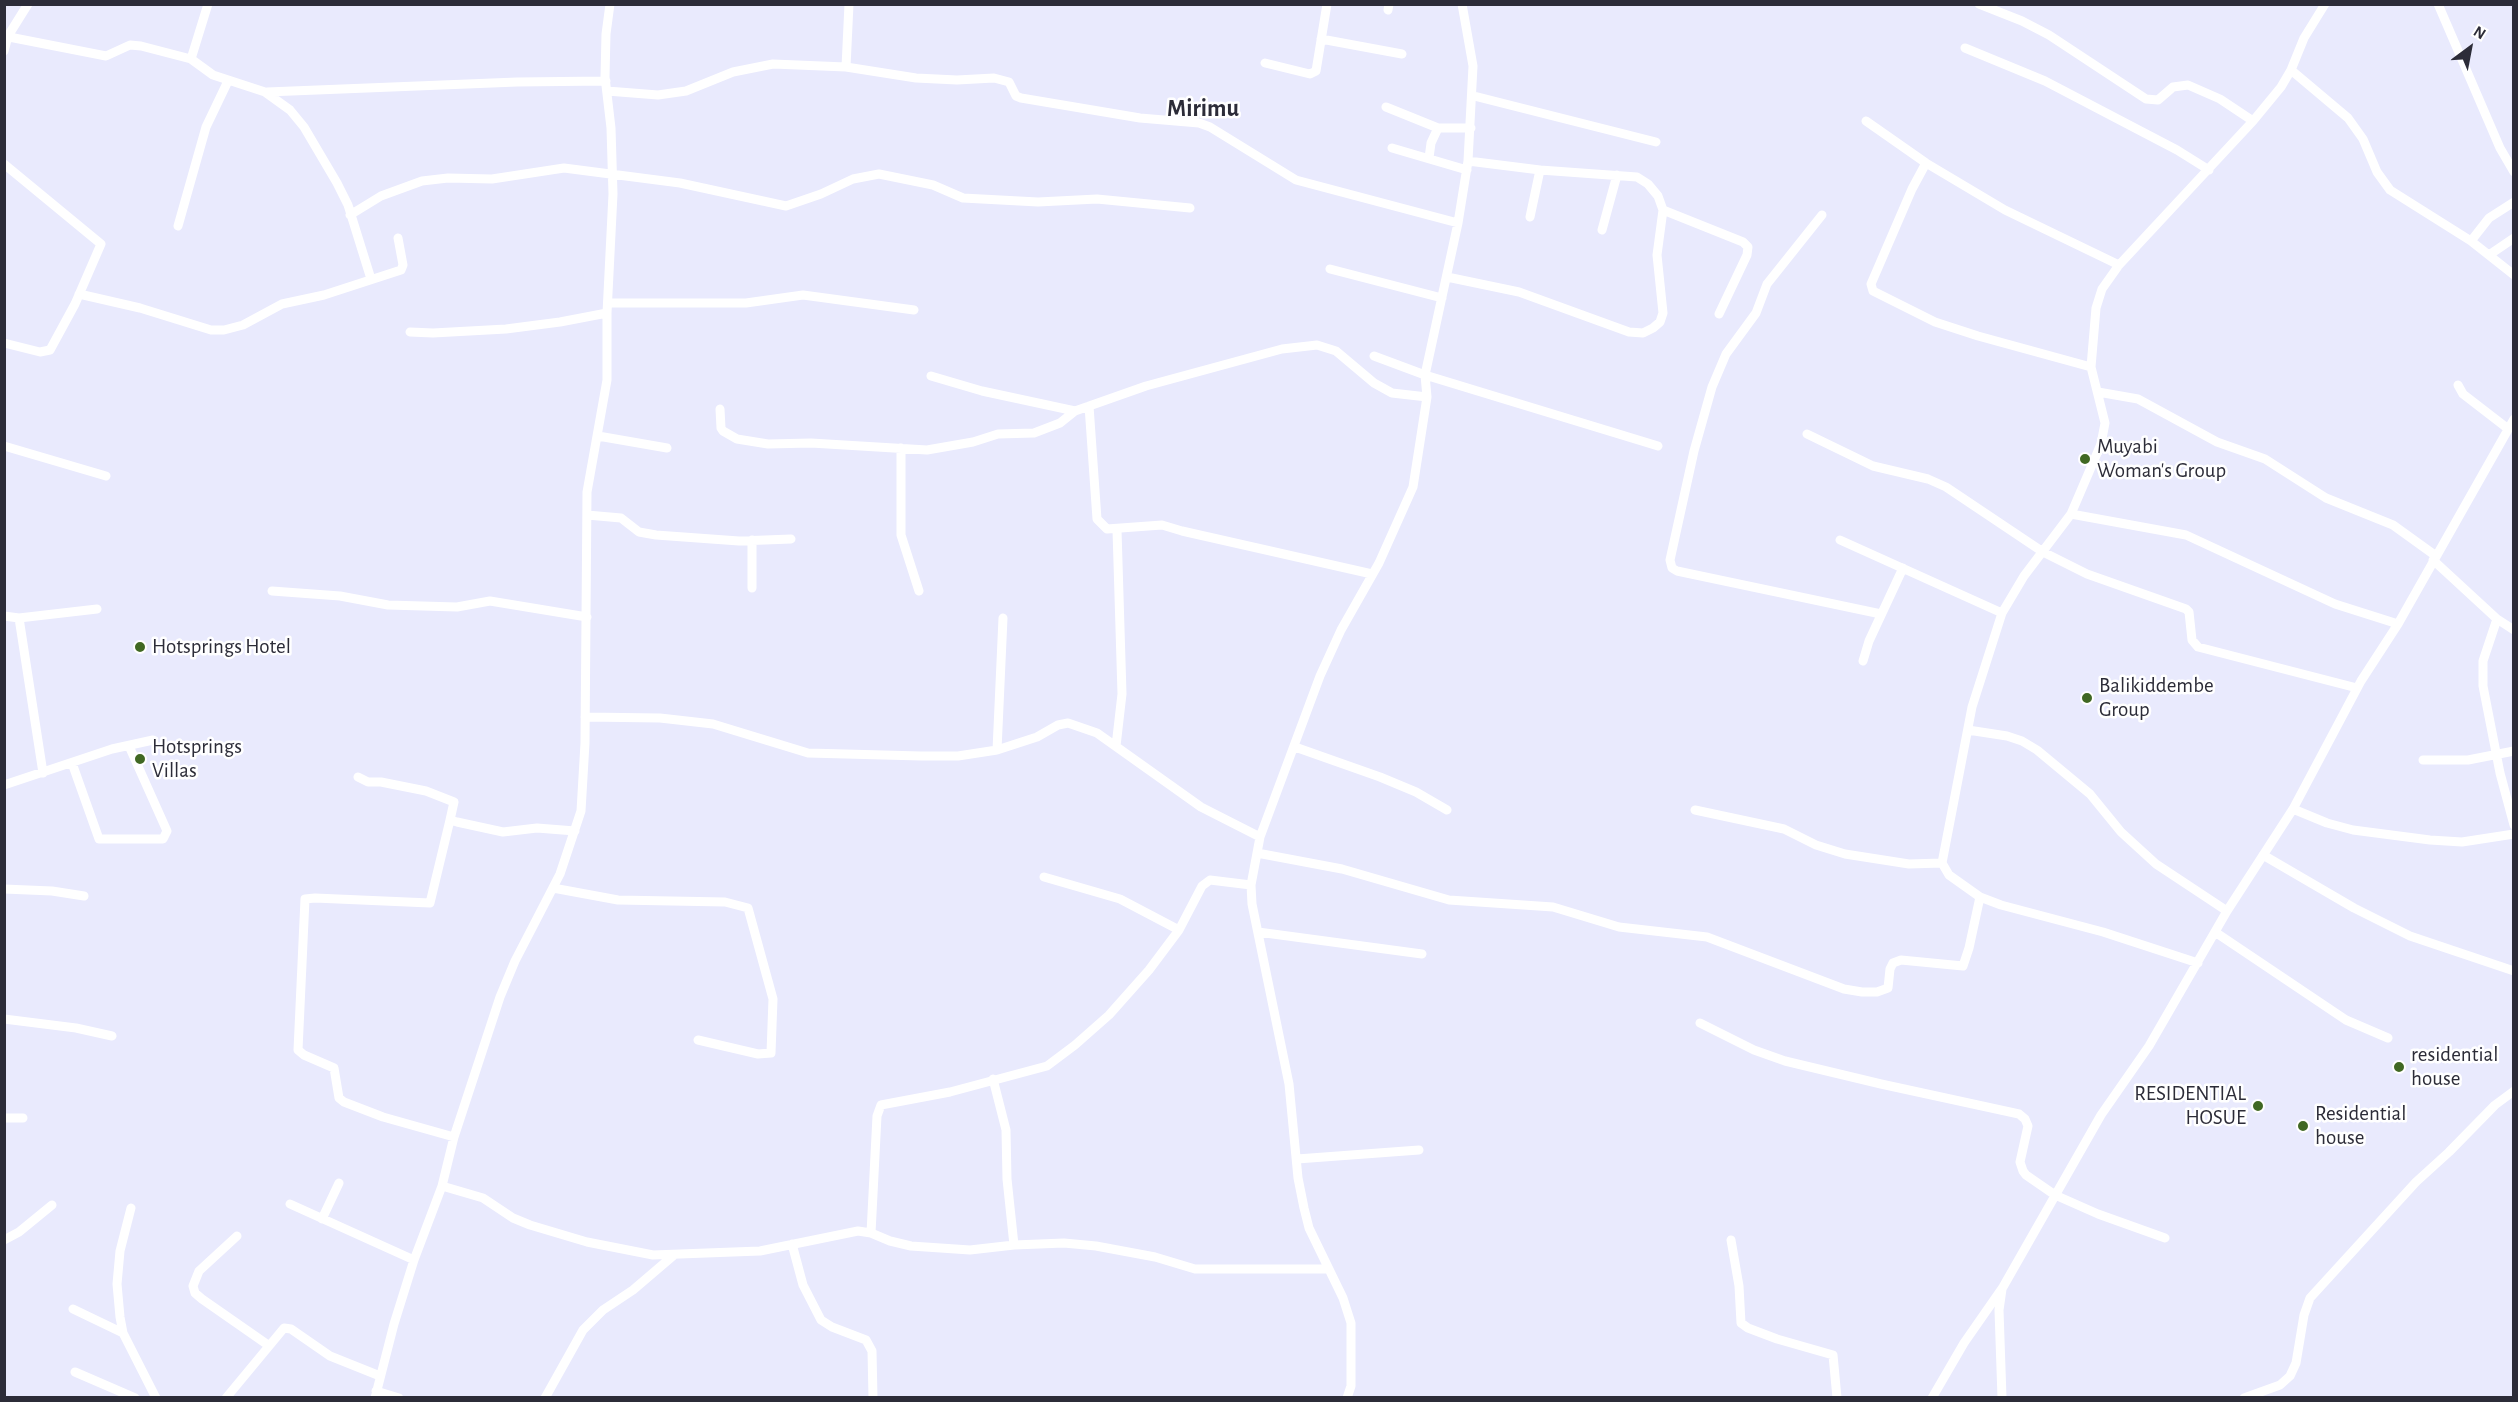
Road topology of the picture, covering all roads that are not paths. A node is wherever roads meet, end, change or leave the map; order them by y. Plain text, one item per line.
1 (28, 4) edge
2 (208, 4) edge
3 (610, 4) edge
4 (849, 4) edge
5 (1327, 4) edge
6 (1462, 4) edge
7 (1979, 4) edge
8 (2325, 4) edge
9 (2438, 4) edge
10 (6, 36) edge
11 (1321, 39) junction
12 (1965, 48) dead end
13 (4, 51) edge
14 (1402, 54) dead end
15 (191, 58) junction
16 (1265, 63) dead end
17 (846, 67) junction
18 (2291, 70) junction
19 (228, 81) junction
20 (606, 86) junction
21 (265, 92) junction
22 (1474, 96) junction
23 (1386, 106) dead end
24 (1866, 121) dead end
25 (2253, 121) junction
26 (1438, 128) junction
27 (1471, 128) junction
28 (1656, 142) dead end
29 (1392, 148) dead end
30 (1429, 158) junction
31 (1926, 163) junction
32 (4, 164) edge
33 (1467, 166) junction
34 (1540, 170) junction
35 (2209, 170) junction
36 (2514, 172) edge
37 (613, 175) junction
38 (1617, 175) junction
39 (2514, 202) edge
40 (1190, 208) dead end
41 (1663, 210) junction
42 (350, 215) junction
43 (1822, 215) dead end
44 (1530, 217) dead end
45 (1458, 223) junction
46 (178, 226) dead end
47 (1602, 230) dead end
48 (398, 238) dead end
49 (2514, 238) edge
50 (2471, 241) junction
51 (2489, 255) junction
52 (2119, 265) junction
53 (1330, 269) dead end
54 (2514, 275) edge
55 (1447, 278) junction
56 (371, 279) junction
57 (79, 294) junction
58 (1442, 298) junction
59 (607, 308) junction
60 (914, 310) dead end
61 (1719, 314) dead end
62 (411, 332) dead end
63 (4, 343) edge
64 (1374, 356) dead end
65 (2091, 367) junction
66 (1425, 375) junction
67 (931, 376) dead end
68 (2458, 385) dead end
69 (2098, 392) junction
70 (1427, 397) junction
71 (1089, 406) junction
72 (720, 409) dead end
73 (1075, 411) junction
74 (2514, 419) edge
75 (2507, 428) junction
76 (1808, 434) dead end
77 (598, 436) junction
78 (4, 446) edge
79 (1658, 446) dead end
80 (667, 448) dead end
81 (901, 448) junction
82 (105, 476) dead end
83 (2071, 514) junction
84 (587, 515) junction
85 (1118, 530) junction
86 (791, 539) dead end
87 (752, 540) junction
88 (1840, 540) dead end
89 (2043, 552) junction
90 (2434, 558) junction
91 (1903, 568) junction
92 (1372, 574) junction
93 (752, 588) dead end
94 (272, 591) dead end
95 (919, 591) dead end
96 (97, 609) dead end
97 (1881, 614) junction
98 (2002, 614) junction
99 (4, 616) edge
100 (587, 617) junction
101 (19, 618) junction
102 (1004, 618) dead end
103 (2498, 619) junction
104 (2398, 624) junction
105 (2514, 630) edge
106 (1863, 661) dead end
107 (2357, 688) junction
108 (585, 717) junction
109 (1968, 730) junction
110 (153, 740) dead end
111 (129, 746) junction
112 (1116, 746) junction
113 (1295, 747) junction
114 (997, 750) junction
115 (2514, 751) edge
116 (2496, 754) junction
117 (2423, 760) dead end
118 (72, 763) junction
119 (43, 773) junction
120 (358, 777) dead end
121 (4, 785) edge
122 (2293, 809) junction
123 (1447, 810) dead end
124 (1695, 810) dead end
125 (450, 820) junction
126 (2514, 825) edge
127 (575, 831) junction
128 (2514, 834) edge
129 (1260, 837) junction
130 (1257, 853) junction
131 (2263, 855) junction
132 (1942, 863) junction
133 (1044, 877) dead end
134 (1251, 885) junction
135 (553, 888) junction
136 (4, 889) edge
137 (84, 896) dead end
138 (1980, 897) junction
139 (2227, 911) junction
140 (1179, 930) junction
141 (1258, 932) junction
142 (2215, 932) junction
143 (1422, 954) dead end
144 (2198, 963) junction
145 (2514, 971) edge
146 (4, 1019) edge
147 (1700, 1023) dead end
148 (112, 1036) dead end
149 (2388, 1038) dead end
150 (698, 1040) dead end
151 (993, 1079) junction
152 (2514, 1090) edge
153 (4, 1118) edge
154 (23, 1118) dead end
155 (454, 1137) junction
156 (1419, 1150) dead end
157 (1297, 1159) junction
158 (339, 1183) dead end
159 (442, 1186) junction
160 (2055, 1195) junction
161 (290, 1204) dead end
162 (52, 1205) dead end
163 (131, 1208) dead end
164 (322, 1219) junction
165 (871, 1233) junction
166 (237, 1236) dead end
167 (2165, 1238) dead end
168 (4, 1240) edge
169 (1731, 1240) dead end
170 (792, 1244) junction
171 (1014, 1245) junction
172 (674, 1256) junction
173 (414, 1260) junction
174 (1328, 1269) junction
175 (2003, 1287) junction
176 (73, 1309) dead end
177 (123, 1333) junction
178 (268, 1345) junction
179 (75, 1372) dead end
180 (380, 1376) junction
181 (376, 1394) edge
182 (135, 1398) edge
183 (156, 1398) edge
184 (226, 1398) edge
185 (399, 1398) edge
186 (545, 1398) edge
187 (873, 1398) edge
188 (1347, 1398) edge
189 (1837, 1398) edge
190 (1932, 1398) edge
191 (2002, 1398) edge
192 (2244, 1398) edge

1 - 10 street
2 - 15 street
3 - 20 street
4 - 17 street
5 - 11 street
6 - 22 street
7 - 25 street
8 - 18 street
9 - 36 street
10 - 13 street
10 - 15 street
11 - 14 street
11 - 16 street
12 - 35 street
15 - 19 street
17 - 20 street
17 - 45 street
18 - 25 street
18 - 50 street
19 - 21 street
19 - 46 street
20 - 21 street
20 - 37 street
21 - 42 street
22 - 27 street
22 - 28 street
23 - 26 street
24 - 31 street
25 - 35 street
26 - 27 street
26 - 30 street
27 - 33 street
29 - 30 street
30 - 33 street
31 - 52 street
31 - 65 street
32 - 57 street
33 - 34 street
33 - 45 street
34 - 38 street
34 - 44 street
35 - 52 street
37 - 40 street
37 - 42 street
37 - 59 street
38 - 41 street
38 - 47 street
39 - 50 street
41 - 55 street
41 - 61 street
42 - 56 street
43 - 97 street
45 - 55 street
48 - 56 street
49 - 51 street
50 - 51 street
51 - 54 street
52 - 65 street
53 - 58 street
55 - 58 street
56 - 57 street
57 - 63 street
58 - 66 street
59 - 60 street
59 - 62 street
59 - 77 street
64 - 66 street
65 - 69 street
66 - 70 street
66 - 79 street
67 - 73 street
68 - 75 street
69 - 83 street
69 - 90 street
70 - 71 street
70 - 92 street
71 - 73 street
71 - 85 street
72 - 81 street
73 - 81 street
74 - 75 street
75 - 90 street
76 - 89 street
77 - 80 street
77 - 84 street
78 - 82 street
81 - 95 street
83 - 89 street
83 - 104 street
84 - 87 street
84 - 100 street
85 - 92 street
85 - 112 street
86 - 87 street
87 - 93 street
88 - 91 street
89 - 98 street
89 - 107 street
90 - 103 street
90 - 104 street
91 - 97 street
91 - 98 street
92 - 113 street
94 - 100 street
96 - 101 street
97 - 106 street
98 - 109 street
99 - 101 street
100 - 108 street
101 - 119 street
102 - 114 street
103 - 105 street
103 - 116 street
104 - 107 street
107 - 122 street
108 - 114 street
108 - 127 street
109 - 132 street
109 - 139 street
110 - 111 street
111 - 118 street
111 - 118 street
112 - 114 street
112 - 129 street
113 - 123 street
113 - 129 street
115 - 116 street
116 - 117 street
116 - 126 street
118 - 119 street
119 - 121 street
120 - 125 street
122 - 128 street
122 - 131 street
124 - 132 street
125 - 127 street
125 - 155 street
127 - 135 street
129 - 130 street
130 - 134 street
130 - 138 street
131 - 139 street
131 - 145 street
132 - 138 street
133 - 140 street
134 - 140 street
134 - 141 street
135 - 150 street
135 - 155 street
136 - 137 street
138 - 144 street
139 - 142 street
140 - 151 street
141 - 143 street
141 - 157 street
142 - 144 street
142 - 149 street
144 - 160 street
146 - 148 street
147 - 160 street
151 - 165 street
151 - 171 street
152 - 192 street
153 - 154 street
155 - 159 street
156 - 157 street
157 - 174 street
158 - 164 street
159 - 172 street
159 - 173 street
160 - 167 street
160 - 175 street
161 - 164 street
162 - 168 street
163 - 177 street
164 - 173 street
165 - 170 street
165 - 171 street
166 - 178 street
169 - 189 street
170 - 172 street
170 - 187 street
171 - 174 street
172 - 186 street
173 - 180 street
174 - 188 street
175 - 190 street
175 - 191 street
176 - 177 street
177 - 183 street
178 - 180 street
178 - 184 street
179 - 182 street
180 - 181 street
181 - 185 street

